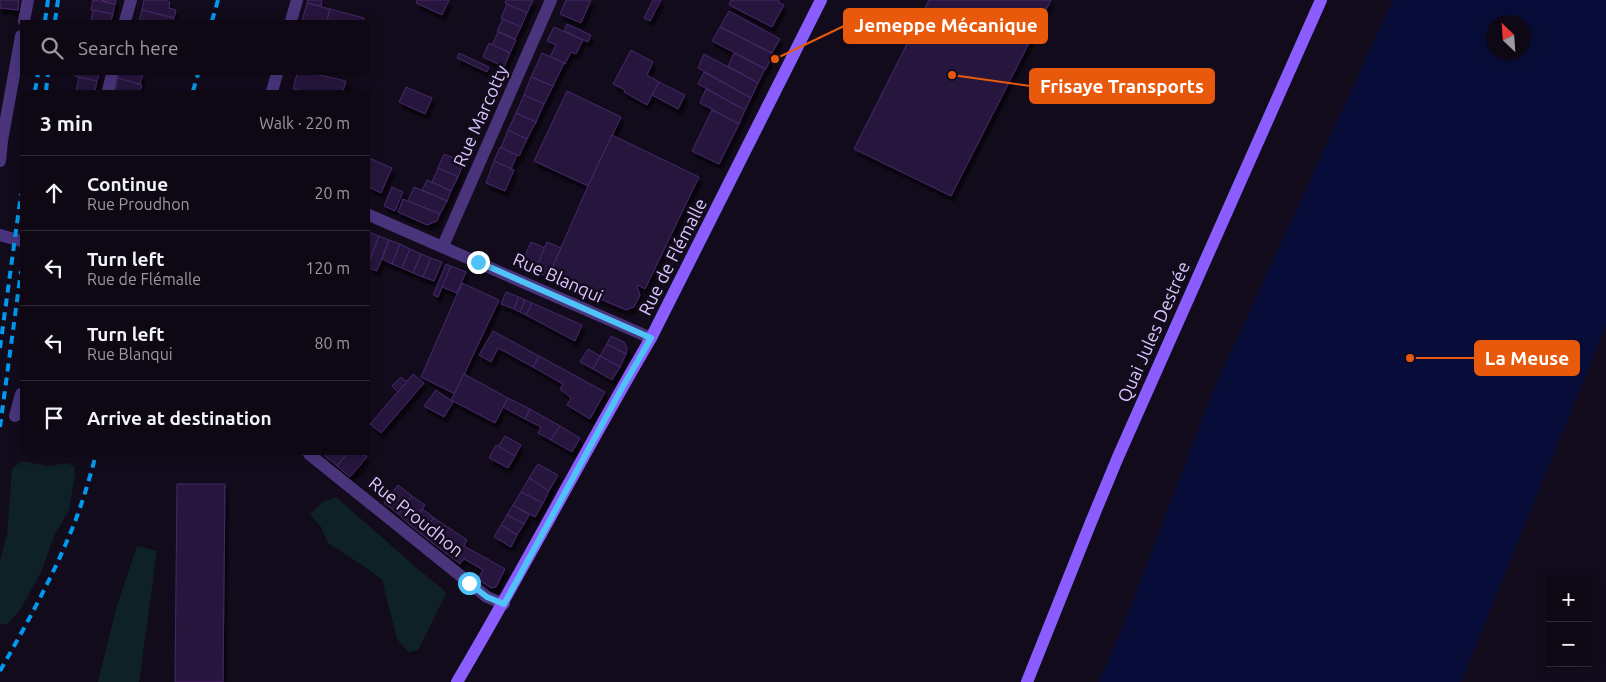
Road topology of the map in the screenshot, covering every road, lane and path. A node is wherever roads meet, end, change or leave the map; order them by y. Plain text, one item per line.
1 (28, 0) edge
2 (131, 0) edge
3 (297, 0) edge
4 (551, 0) edge
5 (822, 0) edge
6 (1321, 0) edge
7 (24, 20) edge
8 (125, 20) edge
9 (291, 20) edge
10 (20, 42) edge
11 (112, 75) edge
12 (276, 75) edge
13 (108, 90) edge
14 (272, 90) edge
15 (0, 161) edge
16 (370, 215) edge
17 (0, 236) edge
18 (20, 241) edge
19 (443, 246) junction
20 (651, 338) junction
21 (20, 398) edge
22 (15, 416) dead end
23 (310, 455) edge
24 (504, 604) junction
25 (457, 682) edge
26 (1027, 682) edge

1 - 7 street
2 - 8 street
3 - 9 street
4 - 19 street, Rue Marcotty
5 - 20 street, Rue de Flémalle
6 - 26 street, Quai Jules Destrée
10 - 15 street
11 - 13 street
12 - 14 street
16 - 19 street, Rue Blanqui
17 - 18 street
19 - 20 street, Rue Blanqui
20 - 24 street, Rue de Flémalle
21 - 22 street
23 - 24 street, Rue Proudhon
24 - 25 street, Rue de Flémalle

